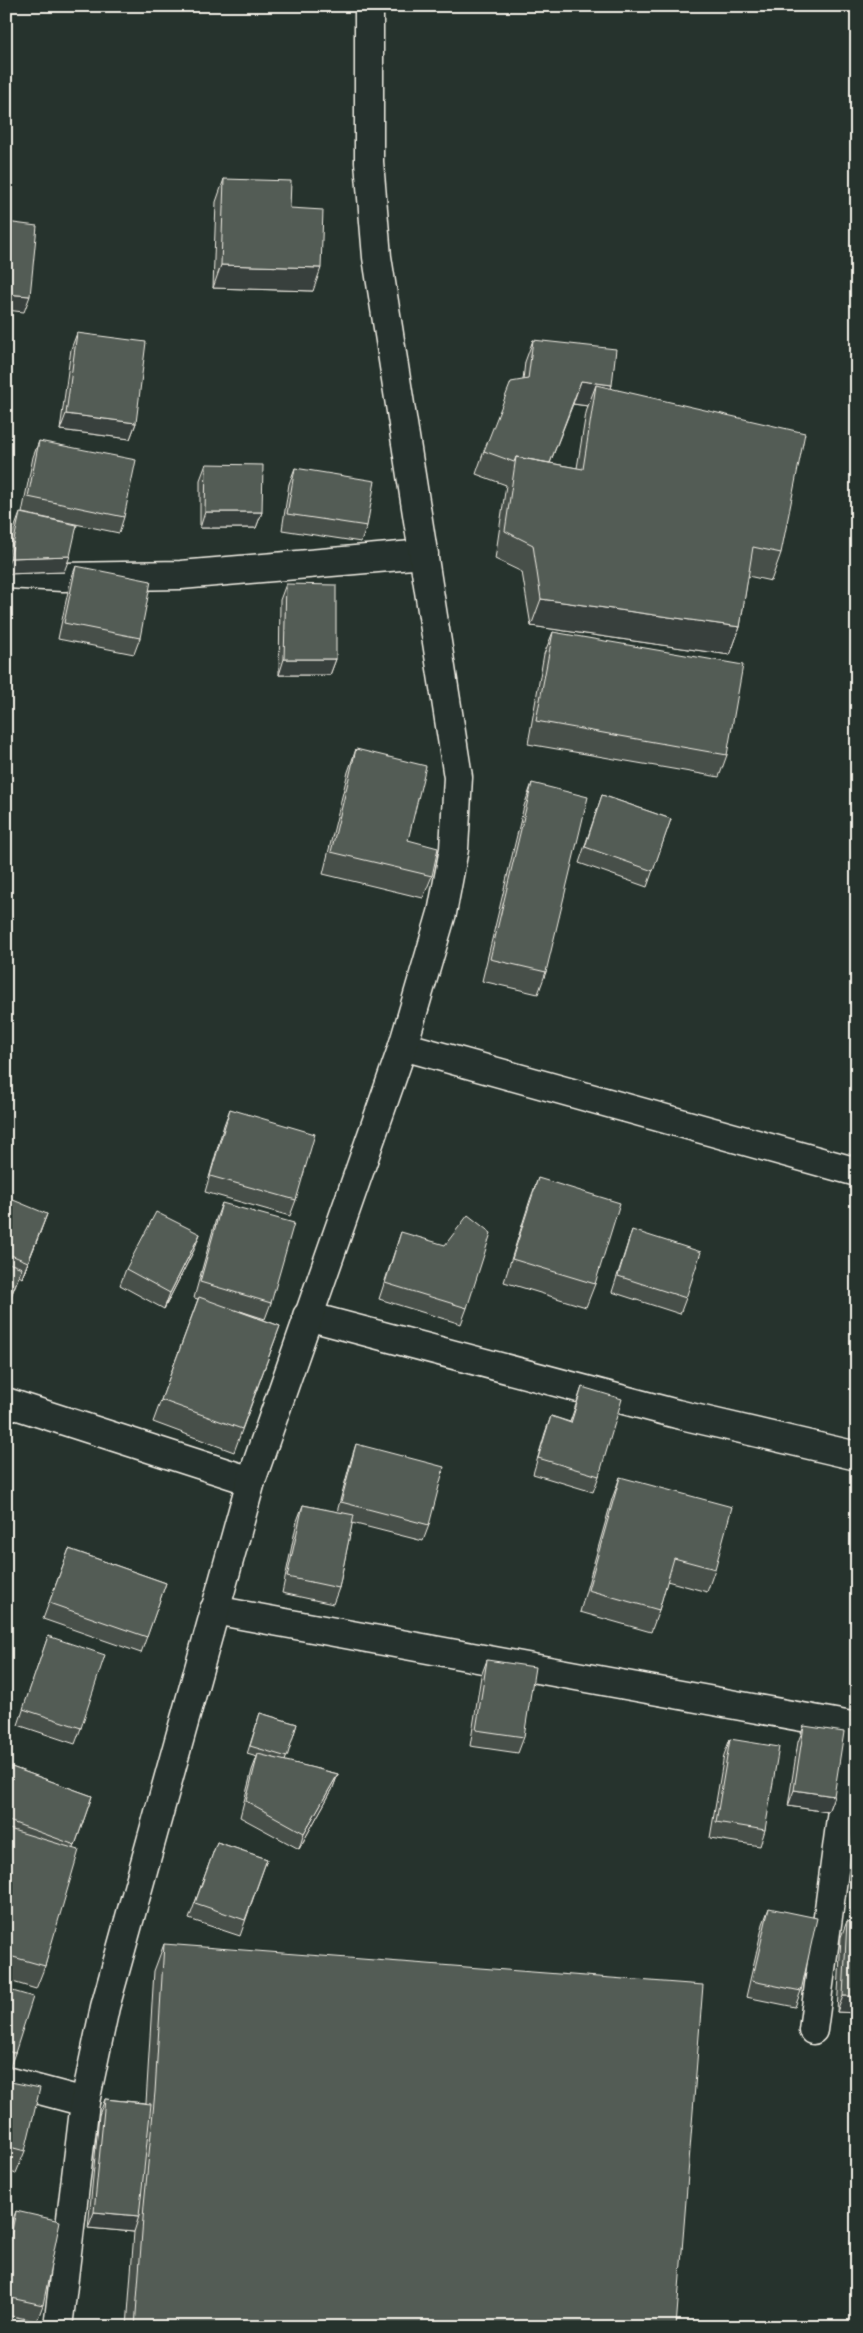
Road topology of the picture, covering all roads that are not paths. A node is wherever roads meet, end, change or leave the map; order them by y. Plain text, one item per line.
1 (369, 6) edge
2 (424, 554) junction
3 (6, 574) edge
4 (403, 1046) junction
5 (857, 1172) edge
6 (307, 1316) junction
7 (6, 1402) edge
8 (857, 1456) edge
9 (251, 1481) junction
10 (214, 1610) junction
11 (855, 1727) edge
12 (813, 2030) dead end
13 (6, 2081) edge
14 (85, 2102) junction
15 (58, 2327) edge

1 - 2 street
2 - 3 street
2 - 4 street
4 - 5 street
4 - 6 street
6 - 8 street
6 - 9 street
7 - 9 street
9 - 10 street
10 - 11 street
10 - 14 street
11 - 12 street
13 - 14 street
14 - 15 street

